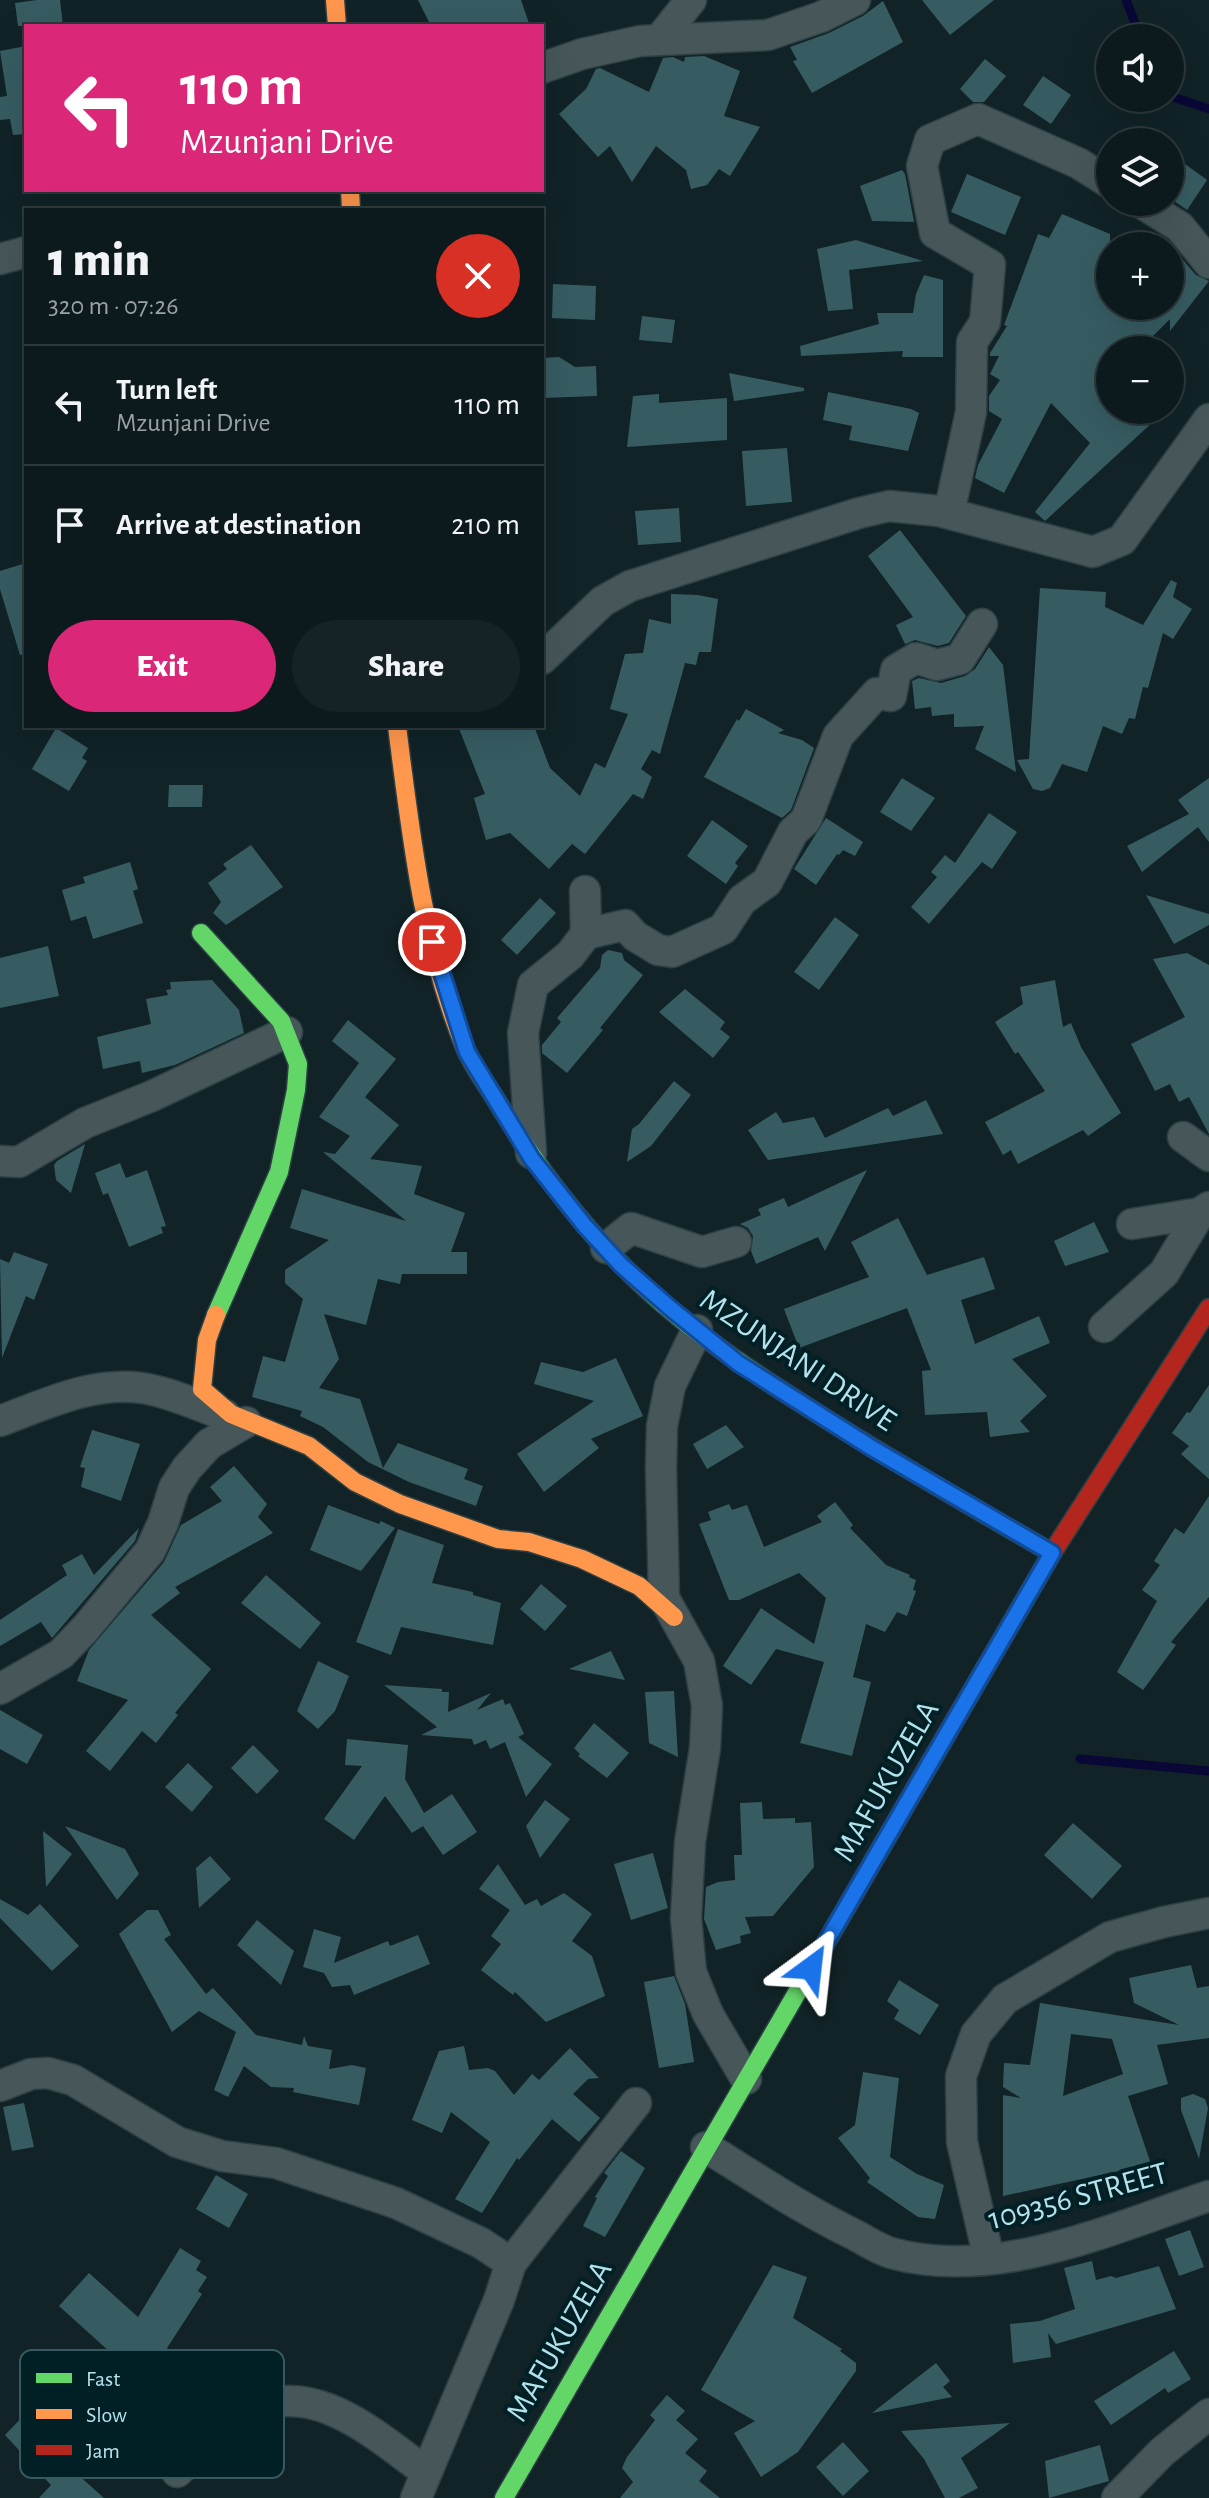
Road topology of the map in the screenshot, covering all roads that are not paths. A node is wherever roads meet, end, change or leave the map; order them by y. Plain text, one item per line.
1 (335, 0) edge
2 (691, 0) edge
3 (855, 0) edge
4 (337, 24) edge
5 (659, 40) junction
6 (544, 67) edge
7 (1096, 174) edge
8 (1162, 216) edge
9 (24, 253) edge
10 (0, 259) edge
11 (1209, 263) edge
12 (1209, 419) edge
13 (949, 513) junction
14 (982, 624) dead end
15 (544, 657) edge
16 (397, 728) edge
17 (585, 891) dead end
18 (201, 933) dead end
19 (586, 934) junction
20 (287, 1032) junction
21 (1183, 1137) dead end
22 (1209, 1156) edge
23 (532, 1159) junction
24 (0, 1161) edge
25 (1205, 1210) edge
26 (1132, 1224) dead end
27 (736, 1242) dead end
28 (606, 1248) junction
29 (1209, 1308) edge
30 (1104, 1327) dead end
31 (697, 1330) junction
32 (0, 1421) edge
33 (246, 1422) junction
34 (1052, 1553) junction
35 (674, 1617) junction
36 (0, 1689) edge
37 (1209, 1913) edge
38 (746, 2079) junction
39 (0, 2086) edge
40 (636, 2103) dead end
41 (706, 2147) junction
42 (1209, 2196) edge
43 (989, 2259) junction
44 (511, 2263) junction
45 (284, 2402) edge
46 (1209, 2414) edge
47 (421, 2485) edge
48 (504, 2498) edge
49 (1117, 2498) edge

1 - 4 main road
2 - 5 street
3 - 5 street
5 - 6 street
7 - 13 street
8 - 11 street
9 - 10 street
12 - 13 street
13 - 15 street
14 - 19 street
16 - 23 main road, MZUNJANI DRIVE
17 - 19 street
18 - 20 main road
19 - 23 street
20 - 24 street
20 - 33 main road
21 - 22 street
23 - 28 main road, MZUNJANI DRIVE
25 - 26 street
25 - 30 street
27 - 28 street
28 - 31 main road, MZUNJANI DRIVE
29 - 34 main road, MAFUKUZELA
31 - 34 main road, MZUNJANI DRIVE
31 - 35 street
32 - 33 street
33 - 35 main road
33 - 36 street
34 - 38 main road, MAFUKUZELA
35 - 38 street
37 - 43 street
38 - 41 main road, MAFUKUZELA
39 - 44 street
40 - 44 street
41 - 43 street, 109356 STREET
41 - 48 main road, MAFUKUZELA
42 - 43 street, 109356 STREET
44 - 47 street
45 - 47 street
46 - 49 street

